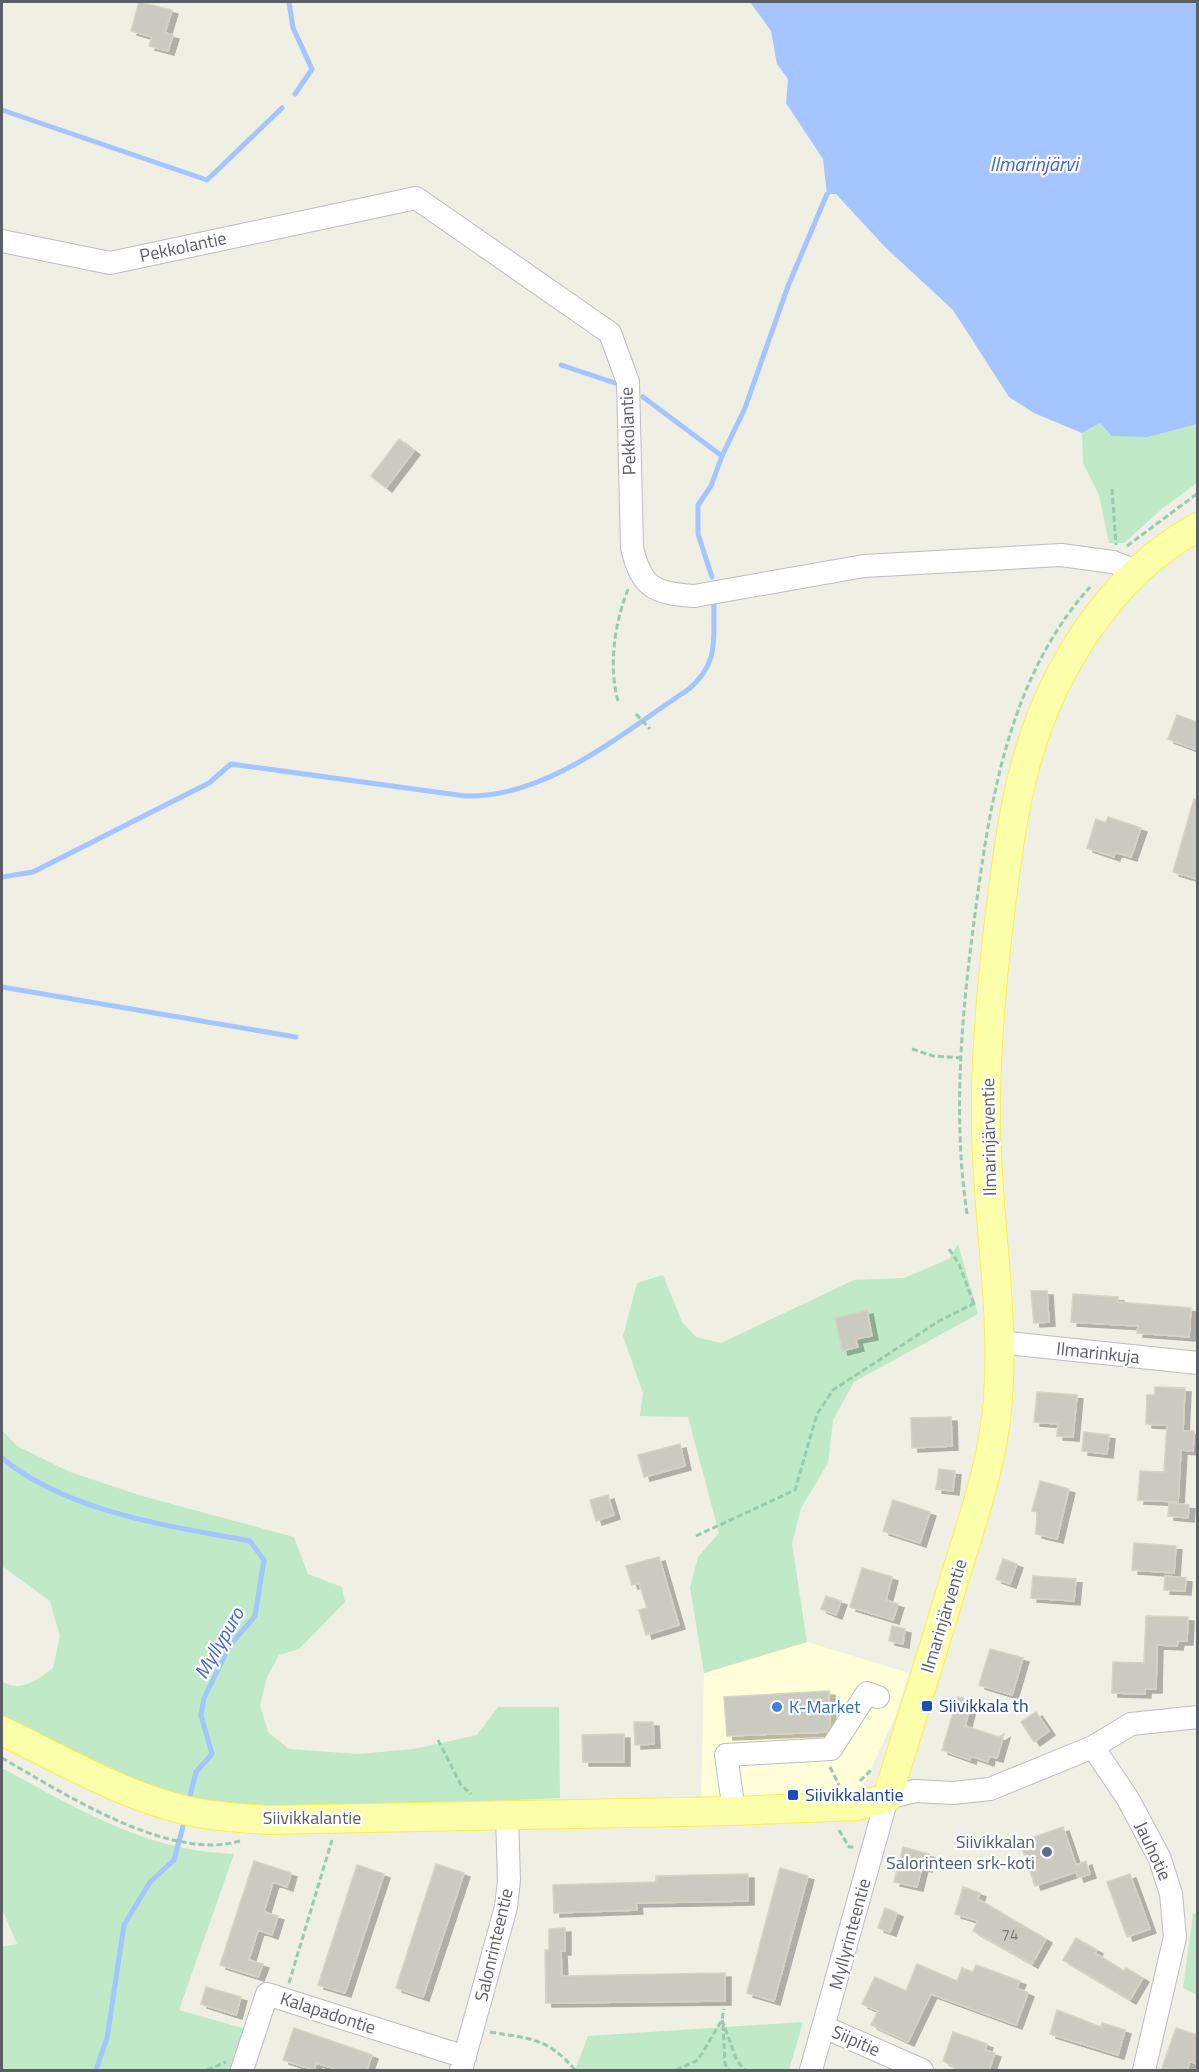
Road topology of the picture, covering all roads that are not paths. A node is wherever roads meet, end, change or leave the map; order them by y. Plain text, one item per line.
1 (2, 241) edge
2 (1197, 527) edge
3 (1136, 570) junction
4 (998, 1342) junction
5 (1197, 1363) edge
6 (878, 1696) dead end
7 (1197, 1717) edge
8 (2, 1731) edge
9 (1093, 1747) junction
10 (887, 1798) junction
11 (734, 1811) junction
12 (494, 1817) junction
13 (824, 2027) junction
14 (463, 2064) edge
15 (243, 2070) edge
16 (811, 2070) edge
17 (922, 2070) edge
18 (1144, 2070) edge

1 - 3 street, Pekkolantie
2 - 3 main road, Ilmarinjärventie
3 - 4 main road, Ilmarinjärventie
4 - 5 street, Ilmarinkuja
4 - 10 main road, Ilmarinjärventie
6 - 11 street
7 - 9 street, Siivikkalantie
8 - 12 main road, Siivikkalantie
9 - 10 street, Siivikkalantie
9 - 18 street, Jauhotie
10 - 11 main road, Siivikkalantie
10 - 13 street, Myllyrinteentie
11 - 12 main road, Siivikkalantie
12 - 14 street, Salonrinteentie
13 - 16 street, Myllyrinteentie
13 - 17 street, Siipitie
14 - 15 street, Kalapadontie

